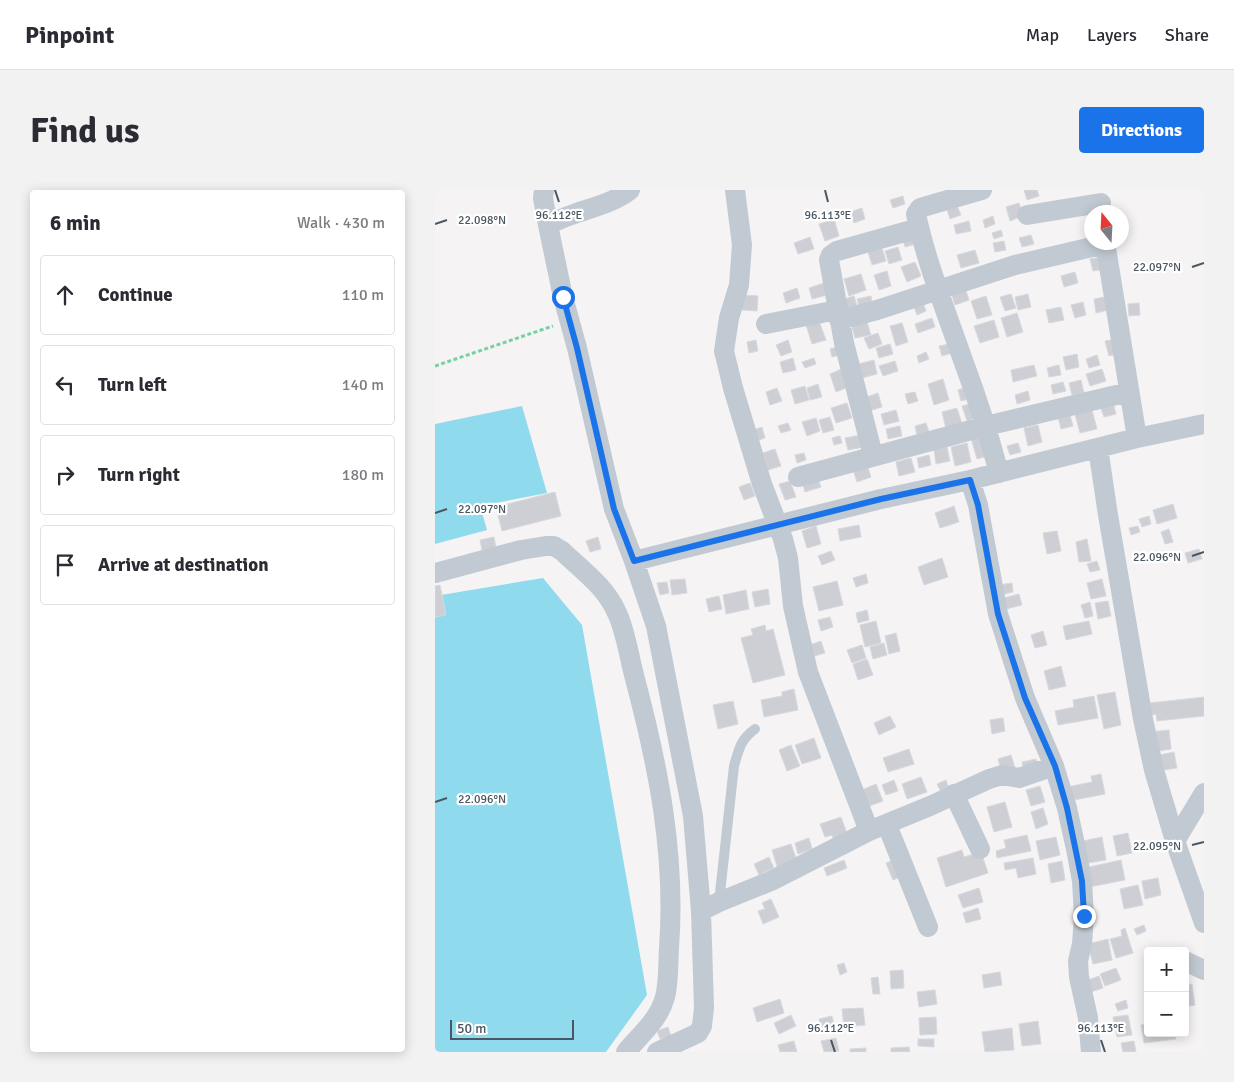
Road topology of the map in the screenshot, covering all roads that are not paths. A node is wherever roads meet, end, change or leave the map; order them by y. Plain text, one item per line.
1 (544, 190) edge
2 (630, 190) edge
3 (735, 190) edge
4 (982, 190) edge
5 (1101, 202) edge
6 (1027, 215) dead end
7 (548, 225) junction
8 (919, 228) junction
9 (1084, 248) edge
10 (1106, 250) edge
11 (938, 290) junction
12 (838, 315) junction
13 (766, 324) dead end
14 (1129, 392) junction
15 (1204, 424) edge
16 (986, 426) junction
17 (1137, 438) junction
18 (1098, 448) junction
19 (873, 456) junction
20 (999, 473) junction
21 (797, 477) dead end
22 (970, 480) junction
23 (777, 525) junction
24 (634, 561) junction
25 (435, 572) edge
26 (755, 729) dead end
27 (1055, 766) junction
28 (1204, 793) edge
29 (954, 794) junction
30 (878, 828) junction
31 (1175, 841) junction
32 (980, 849) dead end
33 (719, 902) junction
34 (701, 911) junction
35 (1204, 923) edge
36 (927, 927) dead end
37 (1189, 963) edge
38 (1204, 970) edge
39 (626, 1052) edge
40 (657, 1052) edge
41 (1091, 1052) edge

1 - 7 street
2 - 7 street
3 - 23 street
4 - 8 street
5 - 6 street
7 - 24 street
8 - 11 street
8 - 12 street
9 - 11 street
10 - 14 street
11 - 12 street
11 - 16 street
12 - 13 street
12 - 19 street
14 - 16 street
14 - 17 street
15 - 17 street
16 - 19 street
16 - 20 street
17 - 18 street
18 - 20 street
18 - 31 street
19 - 21 street
20 - 22 street
22 - 23 street
22 - 27 street
23 - 24 street
23 - 30 street
24 - 34 street
25 - 39 street
26 - 33 lane
27 - 29 street
27 - 41 street
28 - 31 street
29 - 30 street
29 - 32 street
30 - 33 street
30 - 36 street
31 - 35 street
33 - 34 street
34 - 40 street
37 - 38 street

